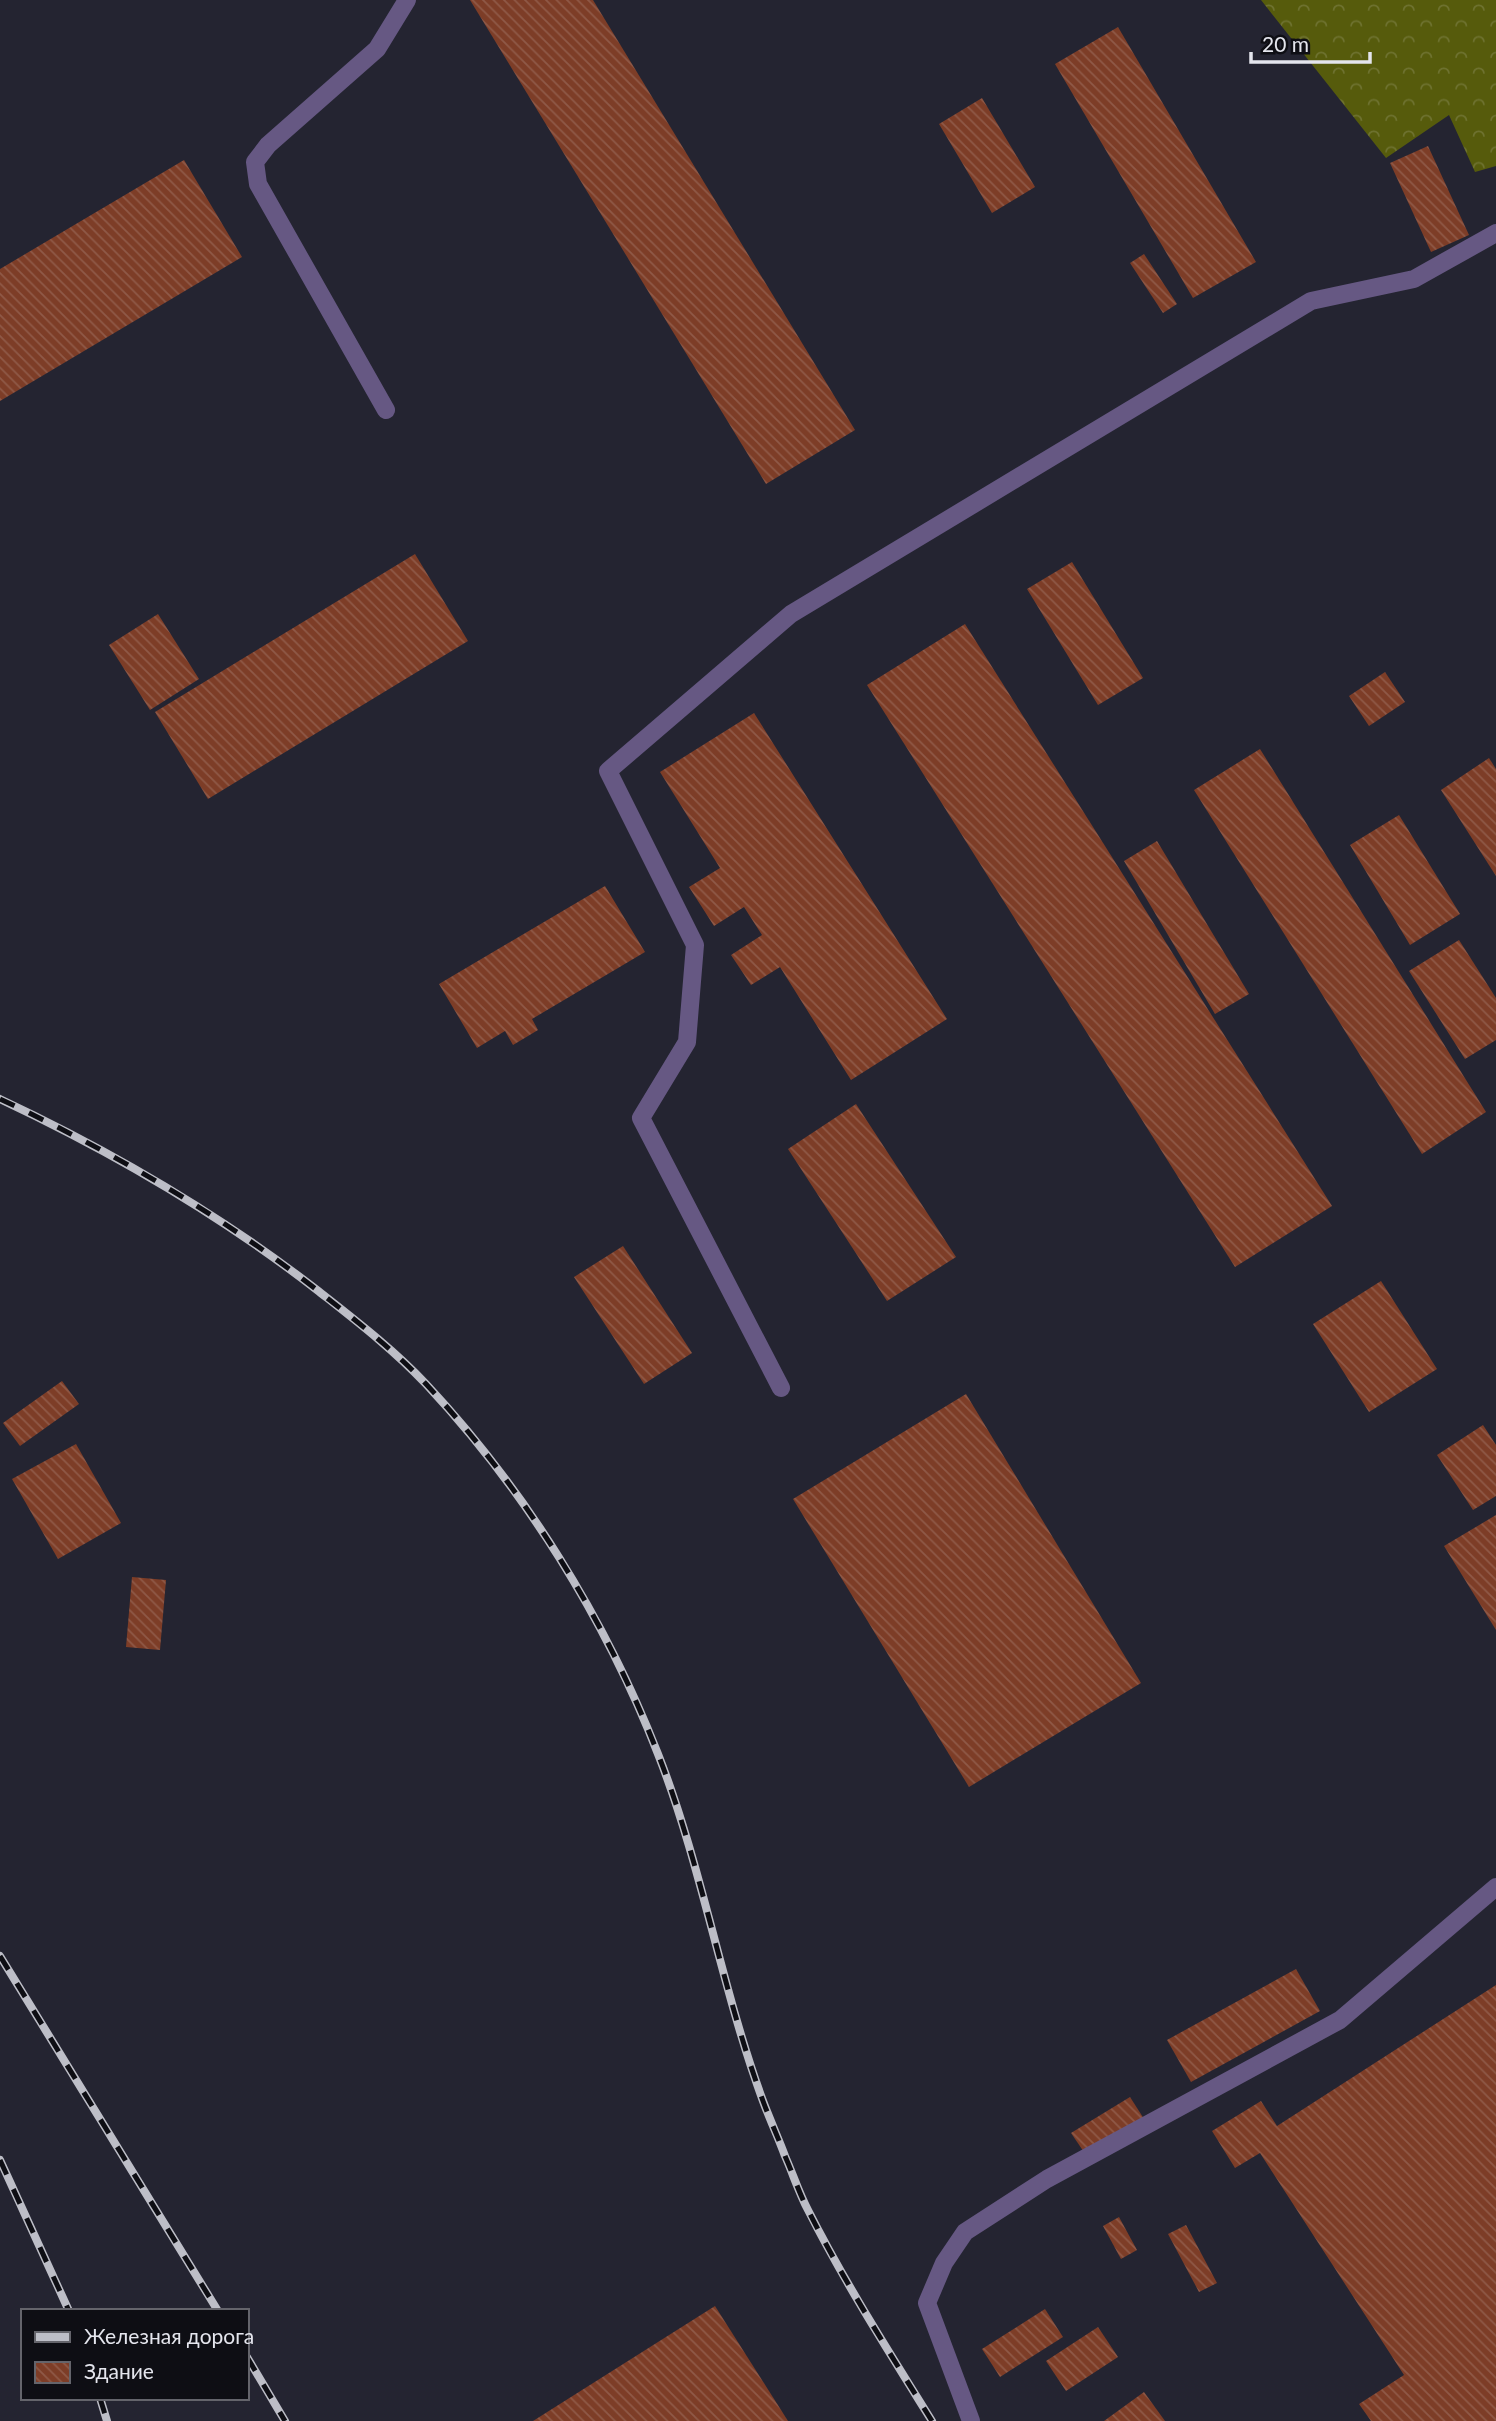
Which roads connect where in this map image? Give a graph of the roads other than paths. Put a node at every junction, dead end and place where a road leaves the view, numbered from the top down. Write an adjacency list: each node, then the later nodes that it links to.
1 (407, 0): 3 (lane)
2 (1496, 233): 4 (lane)
3 (386, 410)
4 (781, 1388)
5 (1496, 1887): 6 (lane)
6 (971, 2421)

